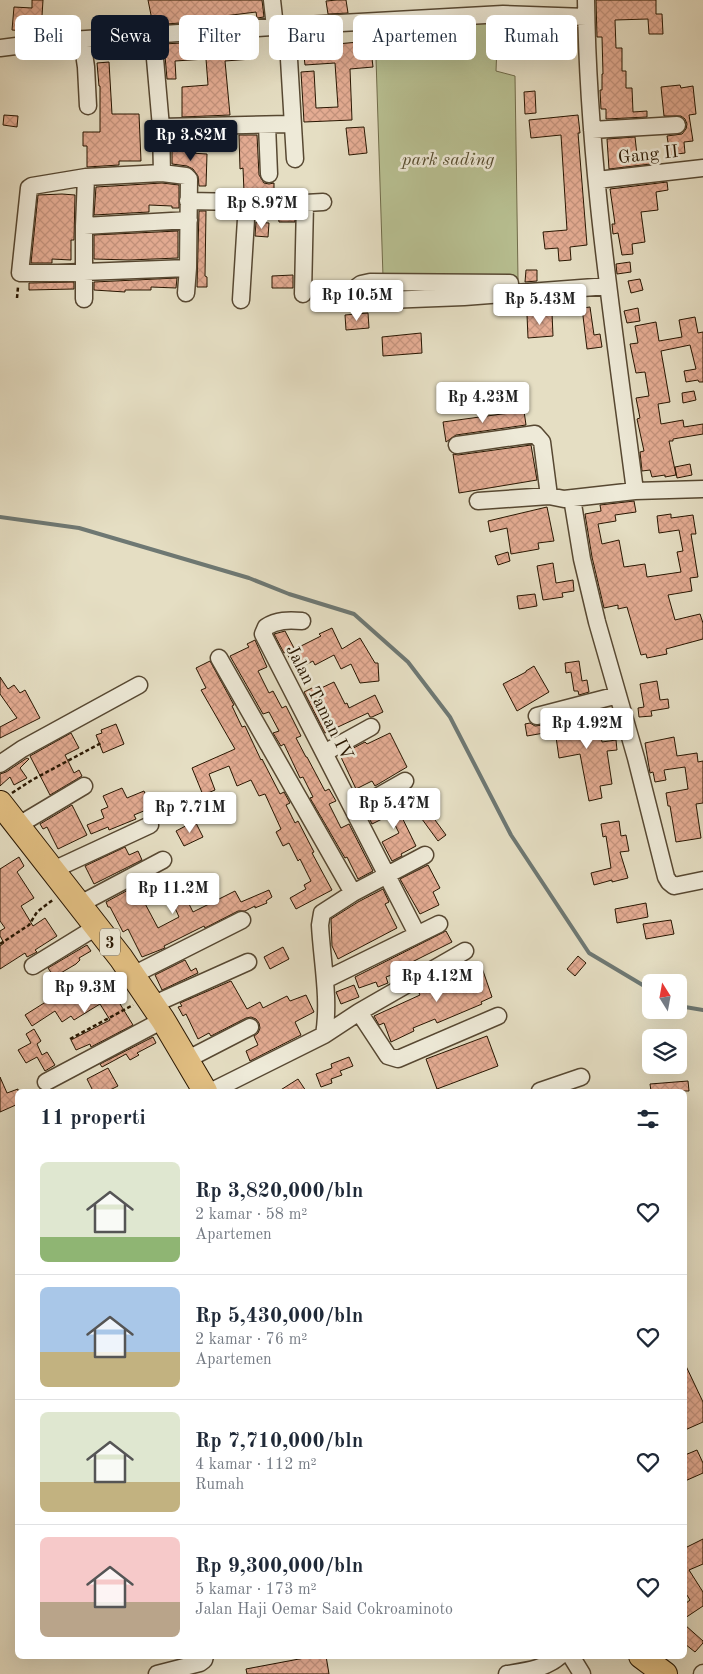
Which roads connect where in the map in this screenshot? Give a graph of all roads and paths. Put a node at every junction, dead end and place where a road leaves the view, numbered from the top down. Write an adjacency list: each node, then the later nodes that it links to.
1 (272, 0): 3 (street)
2 (586, 0): 4 (street)
3 (277, 15)
4 (586, 17): 5 (street); 18 (street)
5 (343, 23)
6 (269, 28): 7 (street)
7 (169, 35)
8 (91, 39): 9 (street)
9 (82, 40): 10 (street); 13 (street)
10 (0, 48)
11 (155, 60): 17 (street)
12 (284, 60): 19 (street)
13 (88, 106)
14 (289, 124): 15 (street)
15 (267, 125): 17 (street); 22 (street)
16 (677, 125): 18 (street)
17 (161, 127): 21 (street)
18 (592, 130): 24 (street)
19 (295, 159)
20 (703, 168): 24 (street, Gang II)
21 (162, 173): 23 (street); 25 (street)
22 (270, 174)
23 (86, 177): 30 (street); 32 (street)
24 (597, 180): 34 (street)
25 (188, 202): 27 (street); 29 (street)
26 (323, 202): 28 (street)
27 (247, 203): 28 (street); 38 (street)
28 (305, 203): 36 (street)
29 (189, 220): 30 (street); 31 (street)
30 (84, 226): 32 (street)
31 (188, 268): 32 (street); 35 (street)
32 (83, 272): 37 (street)
33 (510, 283): 34 (street)
34 (608, 286): 41 (street)
35 (186, 293)
36 (303, 294)
37 (84, 299)
38 (241, 300)
39 (458, 445): 42 (street)
40 (703, 489): 41 (street)
41 (635, 491): 43 (street)
42 (549, 496): 43 (street); 44 (street)
43 (572, 498): 48 (street)
44 (478, 501)
45 (302, 621): 52 (street, Jalan Taman IV)
46 (219, 658): 65 (street)
47 (139, 685): 53 (street)
48 (618, 695): 49 (street); 64 (street)
49 (537, 716)
50 (371, 727): 52 (street)
51 (103, 742): 56 (path)
52 (324, 753): 57 (street, Jalan Taman IV)
53 (0, 764)
54 (405, 781): 57 (street)
55 (84, 786): 59 (street)
56 (4, 799): 59 (highway, 3)
57 (354, 810): 63 (street, Jalan Taman IV)
58 (150, 824): 62 (street)
59 (17, 826): 62 (highway, 3)
60 (426, 855): 63 (street)
61 (163, 860): 66 (street)
62 (53, 870): 66 (highway, 3)
63 (388, 874): 65 (street); 70 (street, Jalan Taman IV)
64 (703, 880)
65 (353, 893): 76 (street)
66 (74, 896): 69 (highway, 3); 71 (path)
67 (242, 920): 75 (street)
68 (440, 924): 70 (street)
69 (98, 926): 74 (street); 75 (highway, 3)
70 (417, 934): 76 (street)
71 (0, 944)
72 (466, 951): 78 (street)
73 (248, 962): 77 (street)
74 (33, 966)
75 (133, 975): 77 (highway, 3)
76 (325, 980): 81 (street)
77 (154, 1008): 82 (path); 83 (highway, 3); 85 (street)
78 (359, 1012): 79 (street); 81 (street)
79 (498, 1016)
80 (250, 1027): 83 (street)
81 (324, 1035): 87 (street)
82 (70, 1039)
83 (186, 1060): 86 (highway, 3)
84 (581, 1077): 88 (street)
85 (46, 1082)
86 (204, 1089)
87 (216, 1089)
88 (546, 1089)
89 (204, 1659): 93 (street)
90 (556, 1659): 94 (street)
91 (573, 1659): 95 (street)
92 (645, 1659): 96 (highway)
93 (157, 1674)
94 (507, 1674)
95 (582, 1674)
96 (665, 1674)

